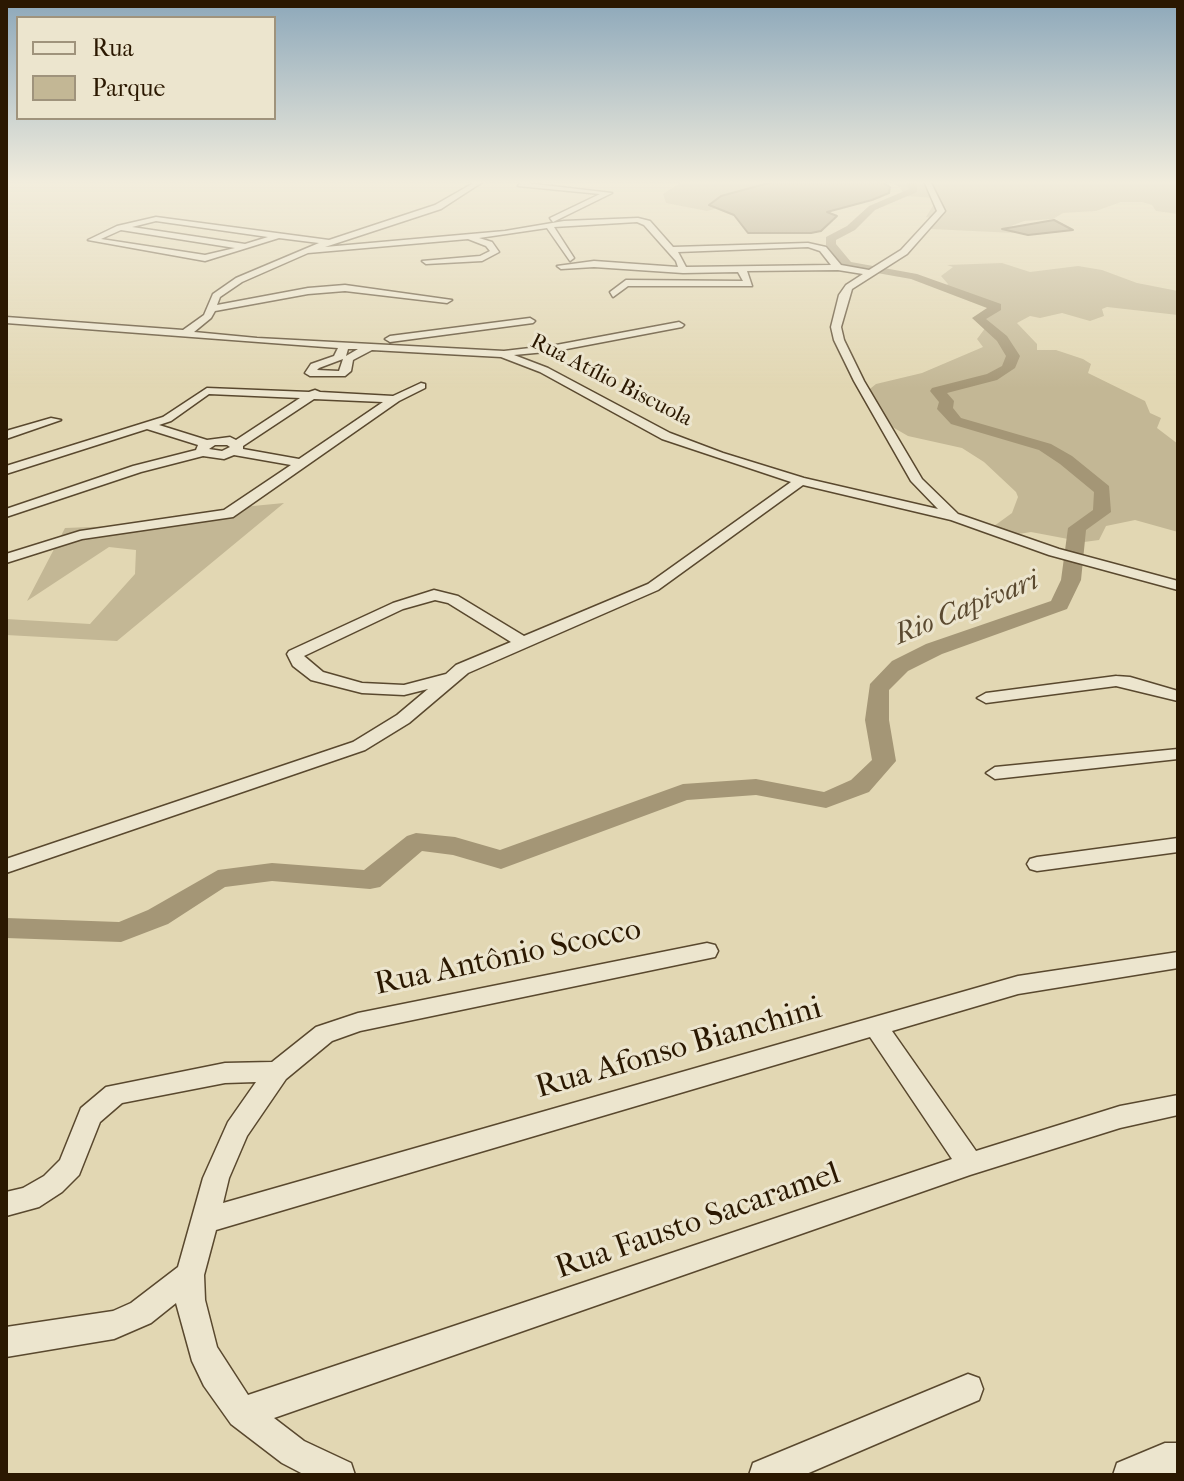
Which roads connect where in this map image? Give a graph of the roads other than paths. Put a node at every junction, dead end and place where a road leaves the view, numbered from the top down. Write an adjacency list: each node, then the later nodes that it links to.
1 (155, 250): 2 (street)
2 (234, 250)
3 (308, 250): 18 (street)
4 (494, 250): 10 (street)
5 (564, 250): 9 (street)
6 (671, 250): 14 (street)
7 (824, 250): 12 (street)
8 (902, 250): 15 (street)
9 (570, 258)
10 (426, 261)
11 (561, 266): 14 (street)
12 (838, 267): 13 (street); 15 (street)
13 (741, 269): 14 (street); 16 (street)
14 (683, 270)
15 (873, 271): 41 (street)
16 (613, 294)
17 (447, 300): 18 (street)
18 (212, 309): 22 (street)
19 (6, 320): 22 (street, Rua Atílio Biscuola)
20 (530, 321): 23 (street)
21 (679, 325): 25 (street)
22 (186, 333): 23 (street, Rua Atílio Biscuola)
23 (342, 345): 24 (street, Rua Atílio Biscuola); 26 (street)
24 (373, 346): 25 (street, Rua Atílio Biscuola); 27 (street)
25 (494, 352): 39 (street, Rua Atílio Biscuola)
26 (311, 369): 27 (street); 29 (street)
27 (341, 374): 30 (street)
28 (421, 386): 31 (street)
29 (289, 393): 30 (street); 33 (street); 35 (street)
30 (313, 395): 31 (street); 35 (street)
31 (395, 399): 37 (street)
32 (55, 420): 34 (street)
33 (148, 426): 36 (street); 38 (street)
34 (6, 435)
35 (233, 445): 36 (street); 37 (street)
36 (205, 448): 40 (street)
37 (300, 463): 42 (street)
38 (6, 470)
39 (801, 481): 41 (street, Rua Atílio Biscuola); 44 (street)
40 (6, 513)
41 (955, 517): 43 (street, Rua Atílio Biscuola)
42 (6, 559)
43 (1178, 586)
44 (524, 643): 45 (street); 45 (street)
45 (452, 677): 52 (street)
46 (1178, 696): 47 (street)
47 (986, 698)
48 (1178, 754): 49 (street)
49 (995, 773)
50 (1178, 845): 51 (street)
51 (1037, 864)
52 (6, 866)
53 (707, 951): 56 (street, Rua Antônio Scocco)
54 (1178, 960): 55 (street, Rua Afonso Bianchini)
55 (877, 1028): 58 (street); 60 (street, Rua Afonso Bianchini)
56 (277, 1072): 59 (street); 60 (street)
57 (1178, 1105): 58 (street, Rua Fausto Sacaramel)
58 (970, 1164): 64 (street, Rua Fausto Sacaramel)
59 (6, 1204)
60 (203, 1221): 61 (street)
61 (190, 1275): 62 (street); 64 (street)
62 (6, 1342)
63 (968, 1389): 67 (street)
64 (242, 1413): 66 (street)
65 (1178, 1459): 68 (street)
66 (339, 1475)
67 (765, 1475)
68 (1129, 1475)

